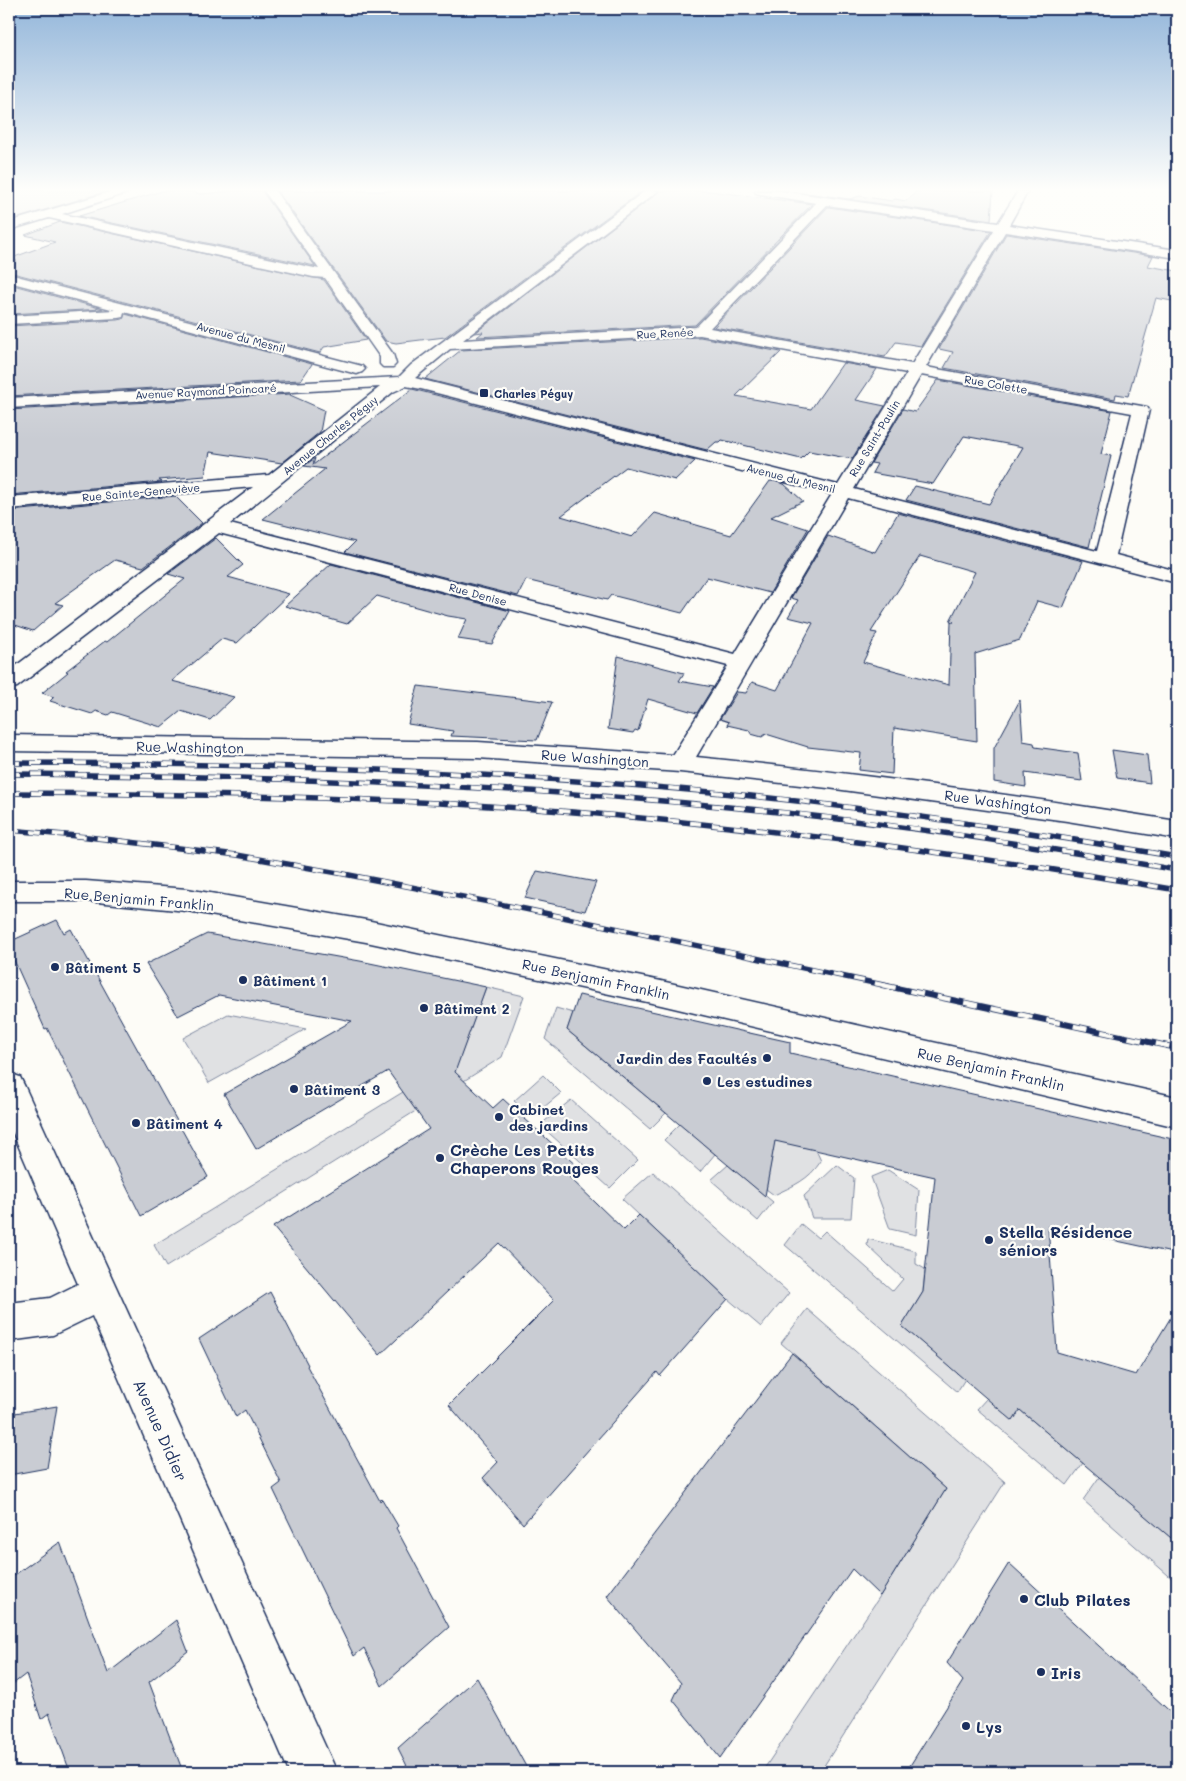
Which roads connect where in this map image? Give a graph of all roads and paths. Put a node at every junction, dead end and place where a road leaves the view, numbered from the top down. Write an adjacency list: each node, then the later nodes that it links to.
1 (329, 274): 10 (street)
2 (542, 274): 9 (street, Avenue Charles Péguy)
3 (754, 274): 8 (street, Rue Renée)
4 (974, 274): 11 (street, Rue Saint-Paulin)
5 (9, 278): 6 (street, Avenue du Mesnil)
6 (145, 312): 7 (street); 13 (street, Avenue du Mesnil)
7 (9, 320)
8 (700, 331): 9 (street, Rue Renée); 11 (street, Rue Colette)
9 (449, 345): 12 (street, Avenue Charles Péguy)
10 (388, 364): 12 (street); 13 (street)
11 (915, 369): 16 (street, Rue Saint-Paulin); 19 (street, Rue Colette)
12 (410, 375): 13 (street, Avenue Raymond Poincaré); 15 (street, Avenue Charles Péguy); 16 (street, Avenue du Mesnil)
13 (352, 376): 14 (street, Avenue Raymond Poincaré)
14 (9, 403)
15 (273, 480): 17 (street, Rue Sainte-Geneviève); 18 (street, Avenue Charles Péguy)
16 (842, 492): 19 (street, Avenue du Mesnil); 21 (street, Rue Saint-Paulin)
17 (9, 503)
18 (216, 526): 21 (street, Rue Denise); 22 (street, Avenue Charles Péguy)
19 (1105, 558): 20 (street, Avenue du Mesnil)
20 (1177, 577)
21 (740, 662): 24 (street, Rue Saint-Paulin)
22 (9, 682)
23 (9, 743): 24 (street, Rue Washington)
24 (680, 764): 25 (street, Rue Washington)
25 (1177, 830)
26 (9, 890): 28 (street, Rue Benjamin Franklin)
27 (9, 1087): 29 (street, Avenue Didier)
28 (1177, 1112)
29 (100, 1292): 30 (street); 31 (street, Avenue Didier)
30 (9, 1322)
31 (313, 1772)

